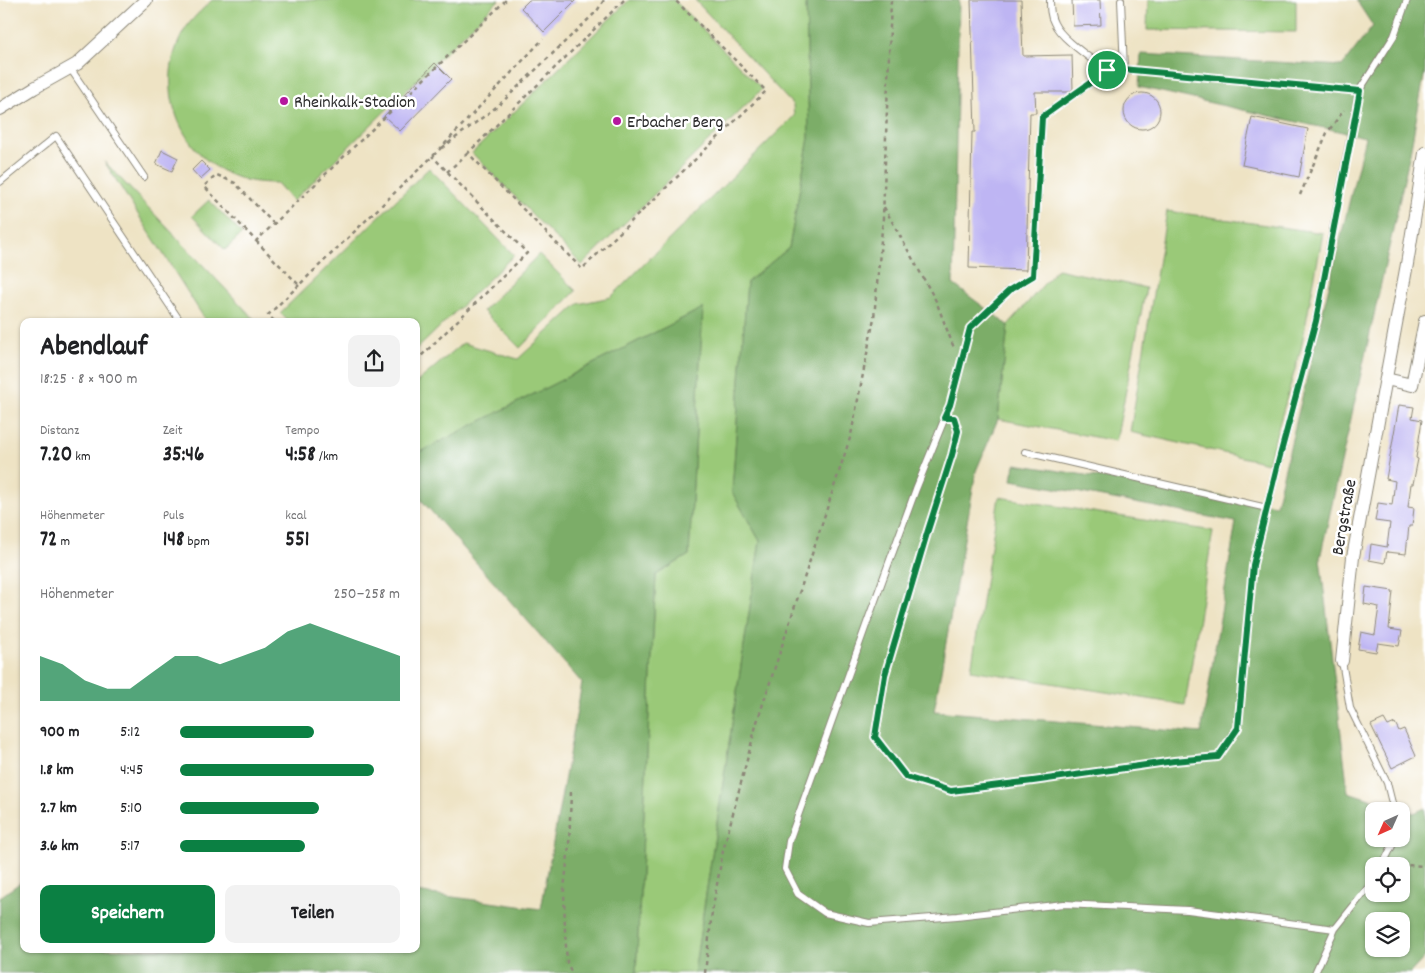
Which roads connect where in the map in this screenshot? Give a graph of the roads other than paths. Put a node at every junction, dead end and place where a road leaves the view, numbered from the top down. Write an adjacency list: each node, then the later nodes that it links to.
1 (146, 0): 5 (street)
2 (1050, 0): 7 (lane)
3 (1121, 0): 6 (lane)
4 (1407, 0): 8 (lane)
5 (70, 68): 9 (street); 11 (lane)
6 (1124, 69): 7 (lane); 8 (lane)
7 (1107, 70): 16 (lane)
8 (1360, 91): 18 (lane)
9 (0, 109)
10 (1425, 153): 15 (street, Bergstraße)
11 (144, 177)
12 (0, 182): 13 (lane)
13 (178, 318)
14 (1425, 321): 15 (street)
15 (1386, 379): 19 (street, Bergstraße)
16 (944, 418): 18 (lane); 22 (lane)
17 (1025, 452): 18 (lane)
18 (1266, 508)
19 (1342, 662): 20 (lane)
20 (1392, 802)
21 (1365, 891): 22 (lane)
22 (1335, 929): 23 (lane)
23 (1315, 973)

